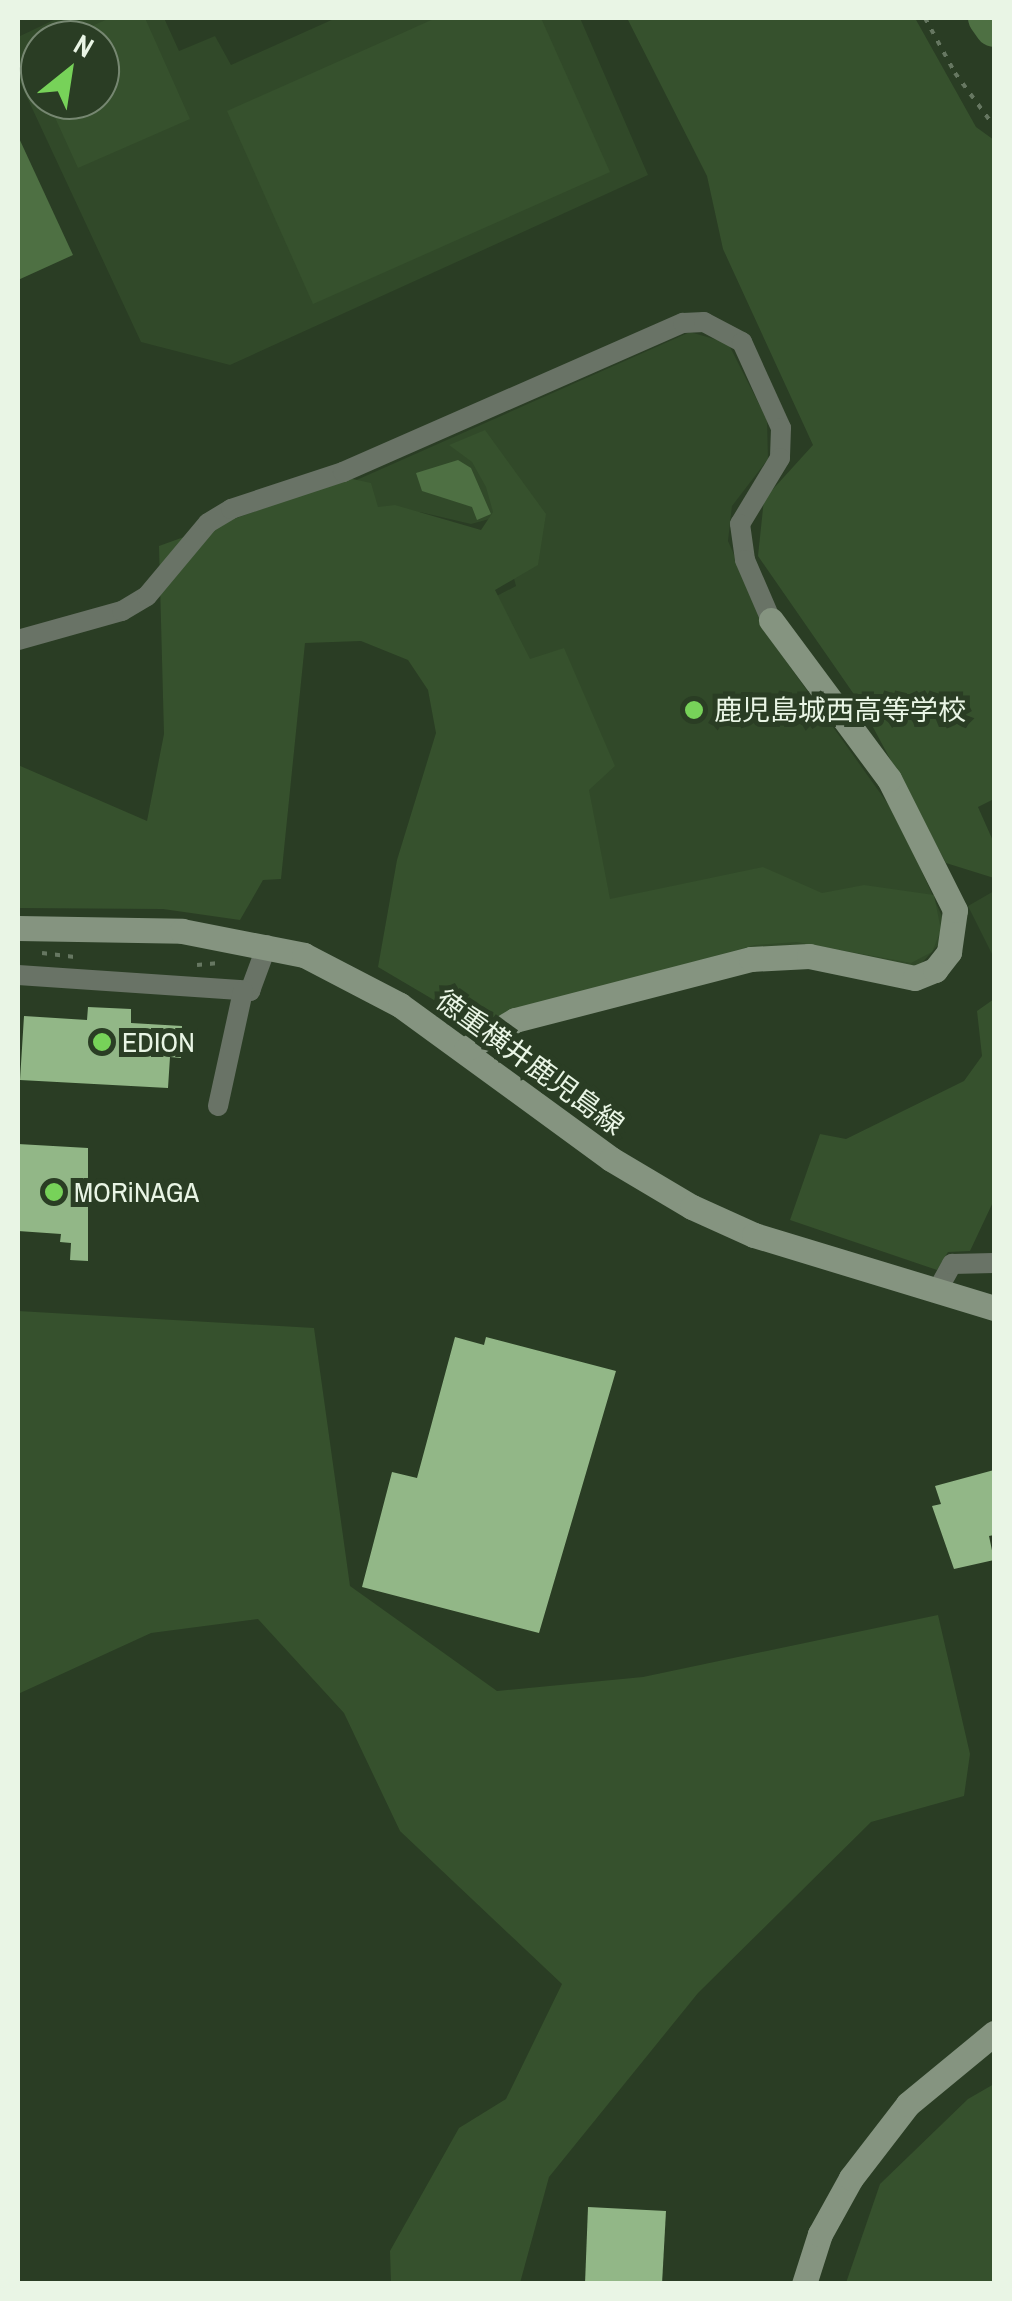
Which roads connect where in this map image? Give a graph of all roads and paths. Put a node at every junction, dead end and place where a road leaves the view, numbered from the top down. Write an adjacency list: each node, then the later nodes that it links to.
1 (926, 18): 2 (path)
2 (994, 126)
3 (771, 620): 4 (street); 12 (street)
4 (18, 640)
5 (18, 928): 7 (street, 徳重横井鹿児島線)
6 (37, 953): 8 (path)
7 (263, 955): 9 (path); 11 (street); 12 (street, 徳重横井鹿児島線)
8 (97, 959)
9 (193, 966)
10 (18, 975): 11 (street)
11 (243, 991): 13 (street)
12 (466, 1049): 15 (street, 徳重横井鹿児島線)
13 (218, 1106)
14 (994, 1263): 15 (street)
15 (937, 1290): 16 (street, 徳重横井鹿児島線)
16 (994, 1308)
17 (994, 2032): 18 (street)
18 (804, 2284)

